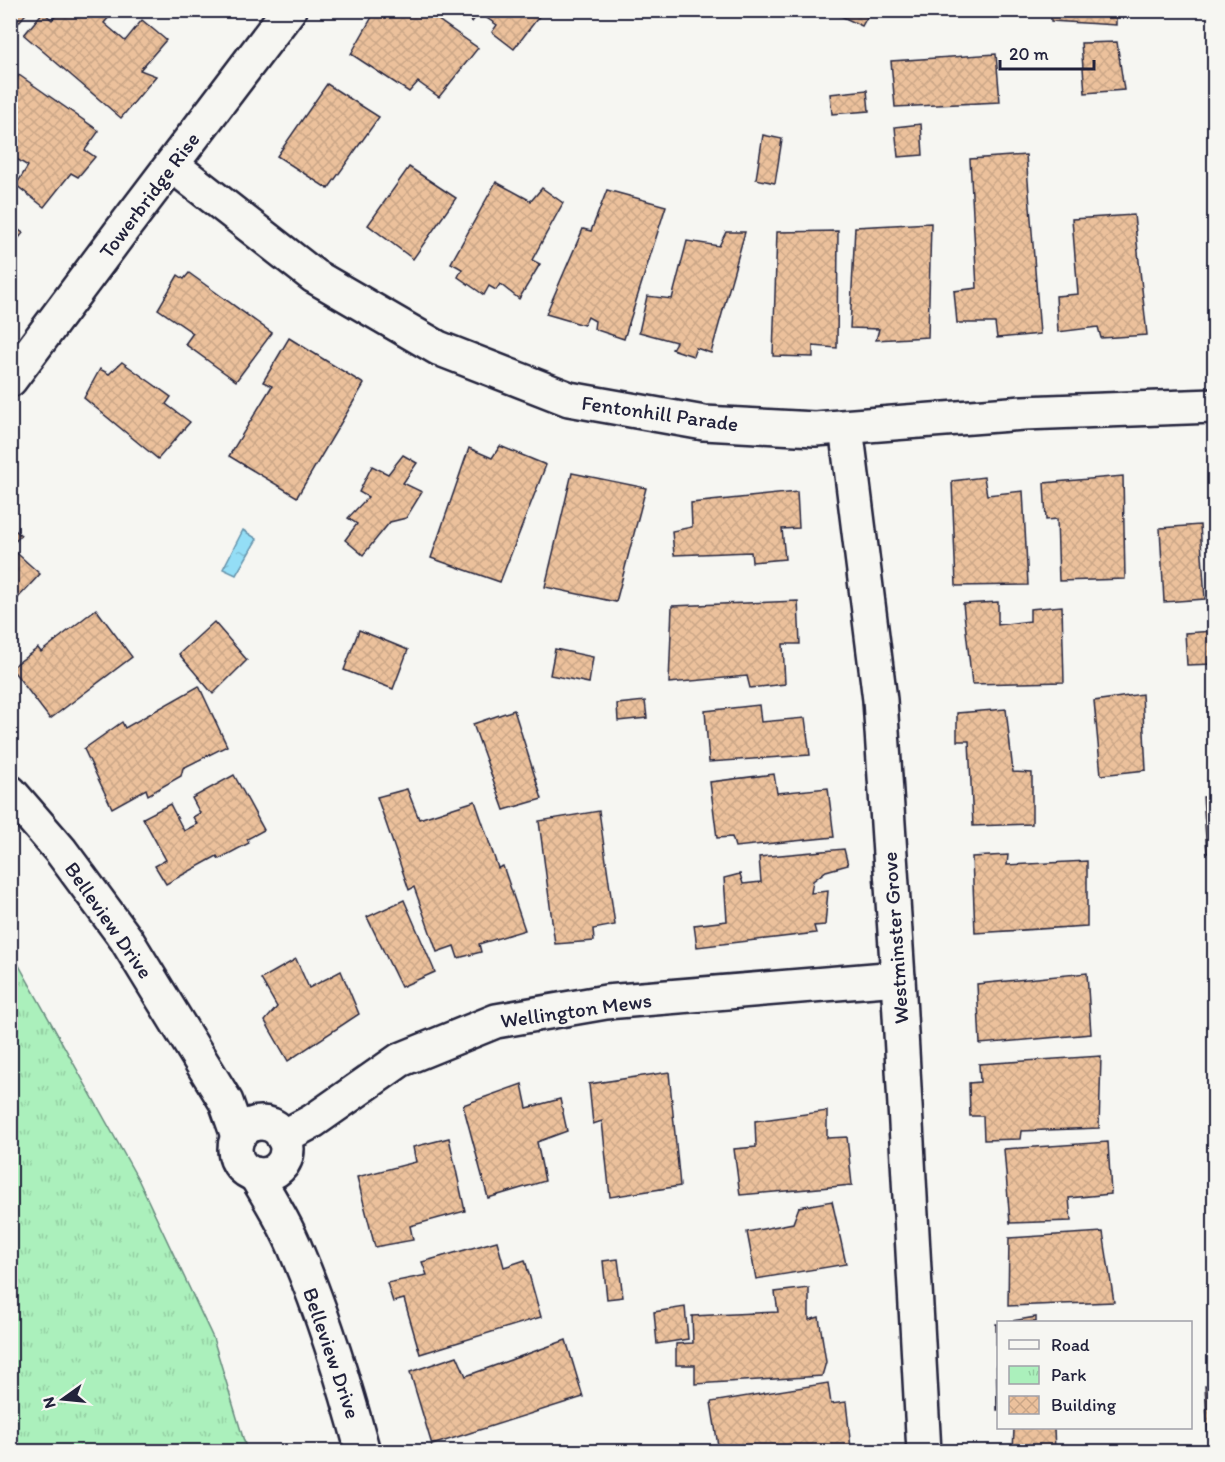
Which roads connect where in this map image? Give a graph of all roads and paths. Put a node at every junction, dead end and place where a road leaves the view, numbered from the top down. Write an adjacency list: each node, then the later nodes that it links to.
1 (289, 10): 2 (street, Towerbridge Rise)
2 (172, 165): 3 (street, Towerbridge Rise); 5 (street, Fentonhill Parade)
3 (10, 380)
4 (1215, 406): 5 (street, Fentonhill Parade)
5 (846, 427): 7 (street, Westminster Grove)
6 (10, 792): 8 (street, Belleview Drive)
7 (898, 978): 8 (street, Wellington Mews); 10 (street, Westminster Grove)
8 (264, 1146): 9 (street, Belleview Drive)
9 (363, 1452)
10 (924, 1452)

